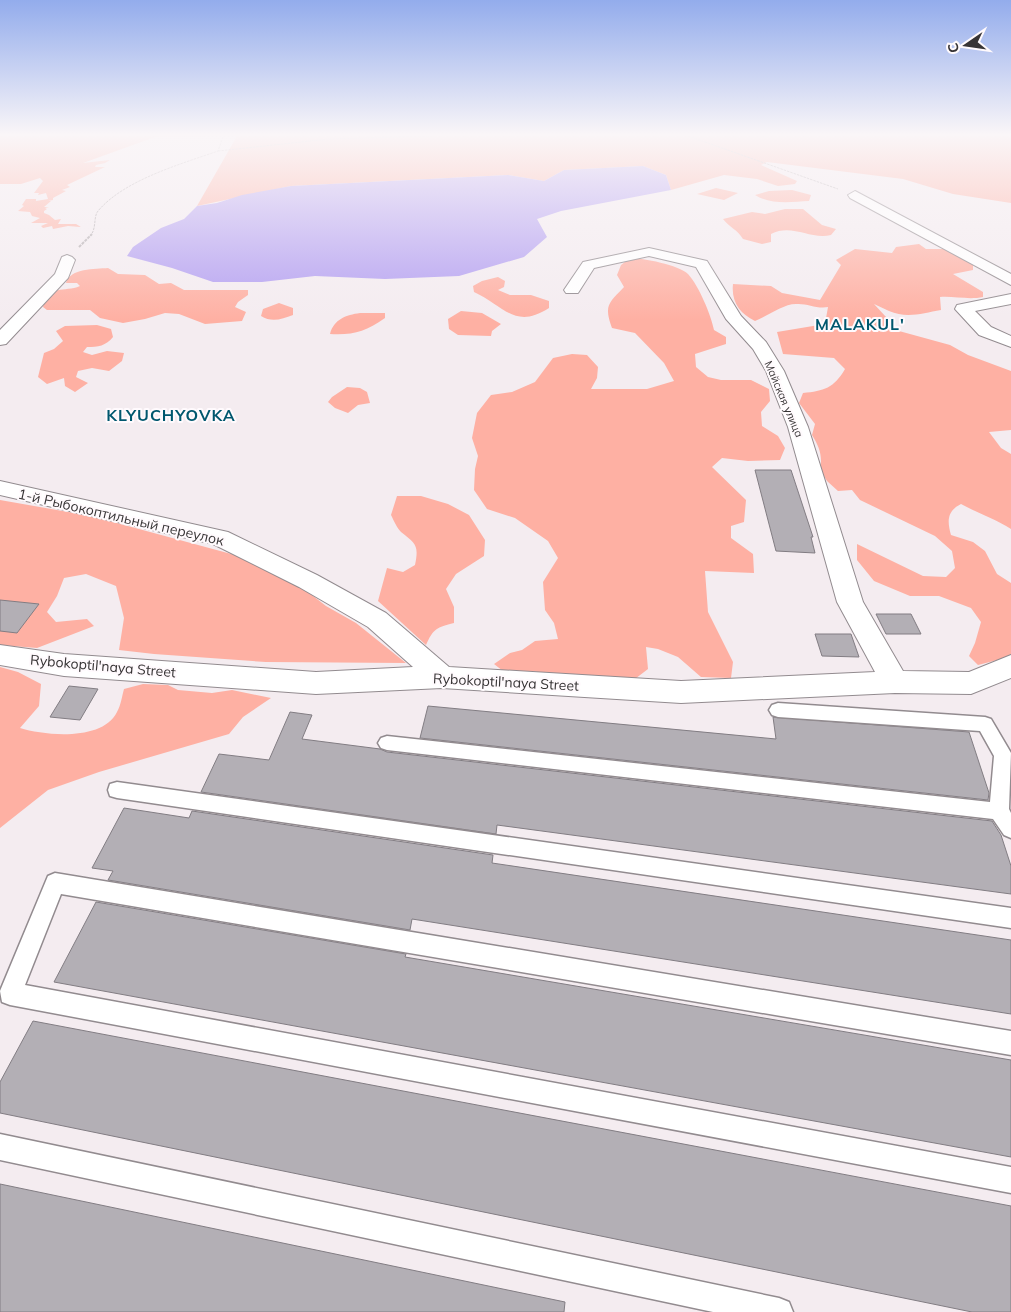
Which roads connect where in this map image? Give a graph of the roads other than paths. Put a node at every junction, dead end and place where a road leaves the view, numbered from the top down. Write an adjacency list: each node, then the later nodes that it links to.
1 (859, 197): 3 (street)
2 (67, 260): 6 (street)
3 (1011, 280)
4 (572, 290): 12 (street, Майская улица)
5 (1011, 299): 7 (street)
6 (0, 340)
7 (1011, 342)
8 (0, 488): 11 (street, 1-й Рыбокоптильный переулок)
9 (0, 655): 11 (street, Rybokoptil'naya Street)
10 (1011, 666): 12 (street, Rybokoptil'naya Street)
11 (442, 677): 12 (street, Rybokoptil'naya Street)
12 (895, 682)
13 (778, 710): 15 (lane)
14 (387, 743): 17 (lane)
15 (1006, 776): 17 (lane)
16 (117, 790): 19 (lane)
17 (999, 811): 18 (lane)
18 (1011, 829)
19 (1011, 918)
20 (1011, 1043): 22 (lane)
21 (0, 1147): 23 (lane)
22 (1011, 1180)
23 (779, 1312)

